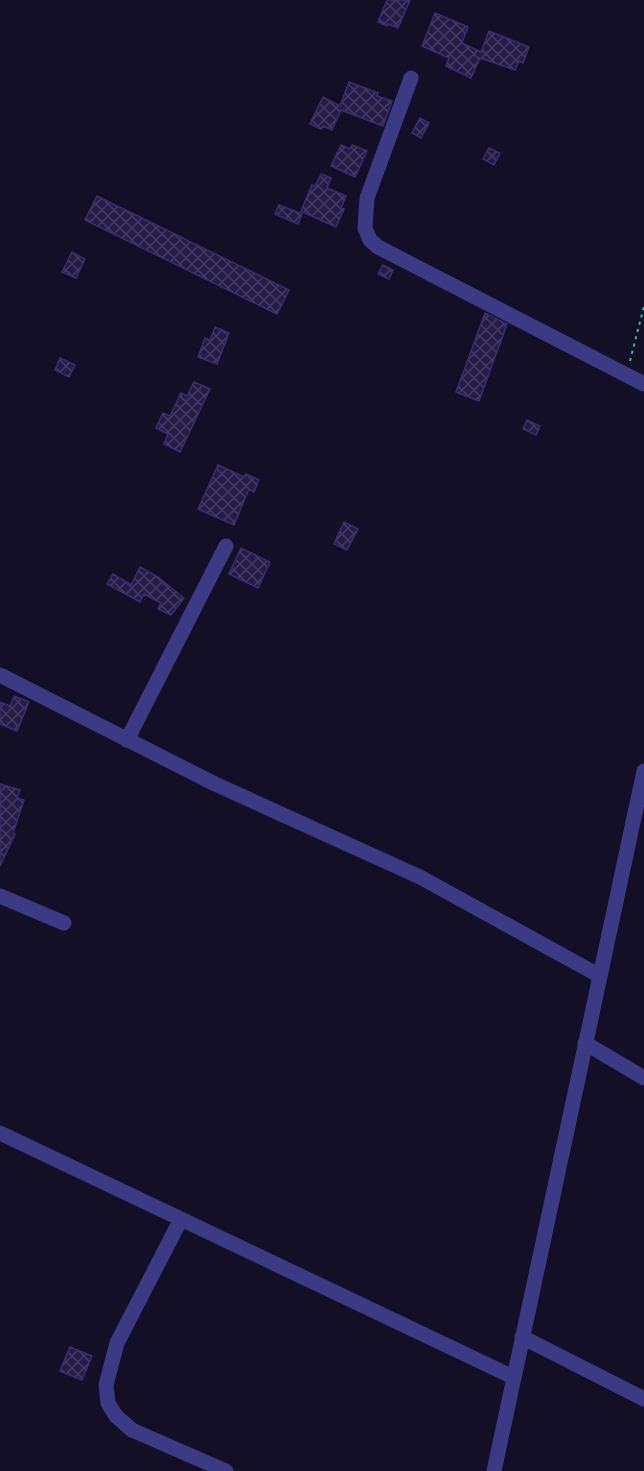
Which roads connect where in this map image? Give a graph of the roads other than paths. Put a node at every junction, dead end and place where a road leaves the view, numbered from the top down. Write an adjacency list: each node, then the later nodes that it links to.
1 (411, 78): 2 (street)
2 (644, 384)
3 (226, 546): 5 (street)
4 (0, 675): 5 (street)
5 (127, 740): 9 (street)
6 (644, 774): 9 (street)
7 (0, 896): 8 (street)
8 (64, 923)
9 (600, 976): 10 (street)
10 (585, 1043): 11 (street); 14 (street)
11 (644, 1078)
12 (0, 1133): 13 (street)
13 (181, 1219): 15 (street); 17 (street)
14 (522, 1337): 15 (street); 16 (street)
15 (513, 1377): 18 (street)
16 (644, 1399)
17 (226, 1471)
18 (494, 1471)

